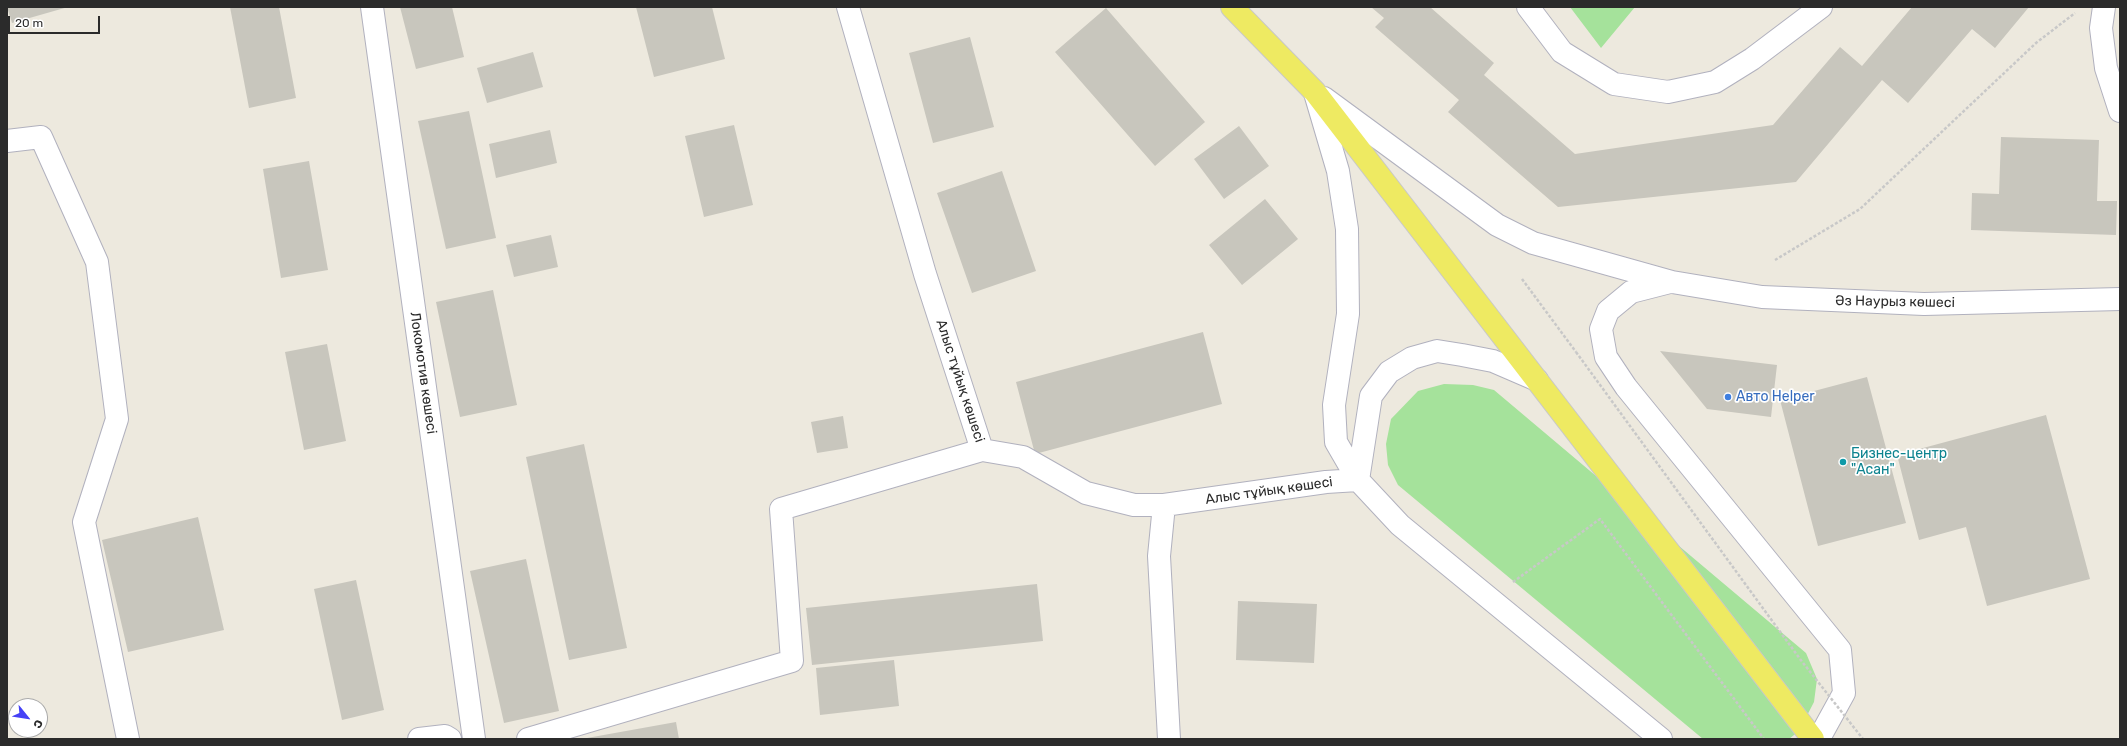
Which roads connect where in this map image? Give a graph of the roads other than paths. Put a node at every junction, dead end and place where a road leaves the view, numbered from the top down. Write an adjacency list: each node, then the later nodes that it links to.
1 (372, 7): 19 (street, Локомотив көшесі)
2 (848, 7): 13 (street, Алыс тұйық көшесі)
3 (1232, 7): 7 (main road)
4 (1528, 7): 5 (street)
5 (1821, 7)
6 (2104, 7): 8 (street)
7 (1315, 92): 10 (street, Әз Наурыз көшесі); 12 (main road); 14 (street)
8 (2120, 111)
9 (7, 141): 16 (street)
10 (1672, 282): 11 (street, Әз Наурыз көшесі); 24 (street)
11 (2120, 299)
12 (1537, 380): 14 (street); 23 (main road)
13 (982, 450): 15 (street, Алыс тұйық көшесі); 20 (street)
14 (1358, 480): 15 (street, Алыс тұйық көшесі); 22 (street)
15 (1164, 505): 21 (street)
16 (128, 739)
17 (419, 739): 18 (street)
18 (450, 739)
19 (474, 739)
20 (528, 739)
21 (1169, 739)
22 (1661, 739)
23 (1813, 739)
24 (1816, 739)

